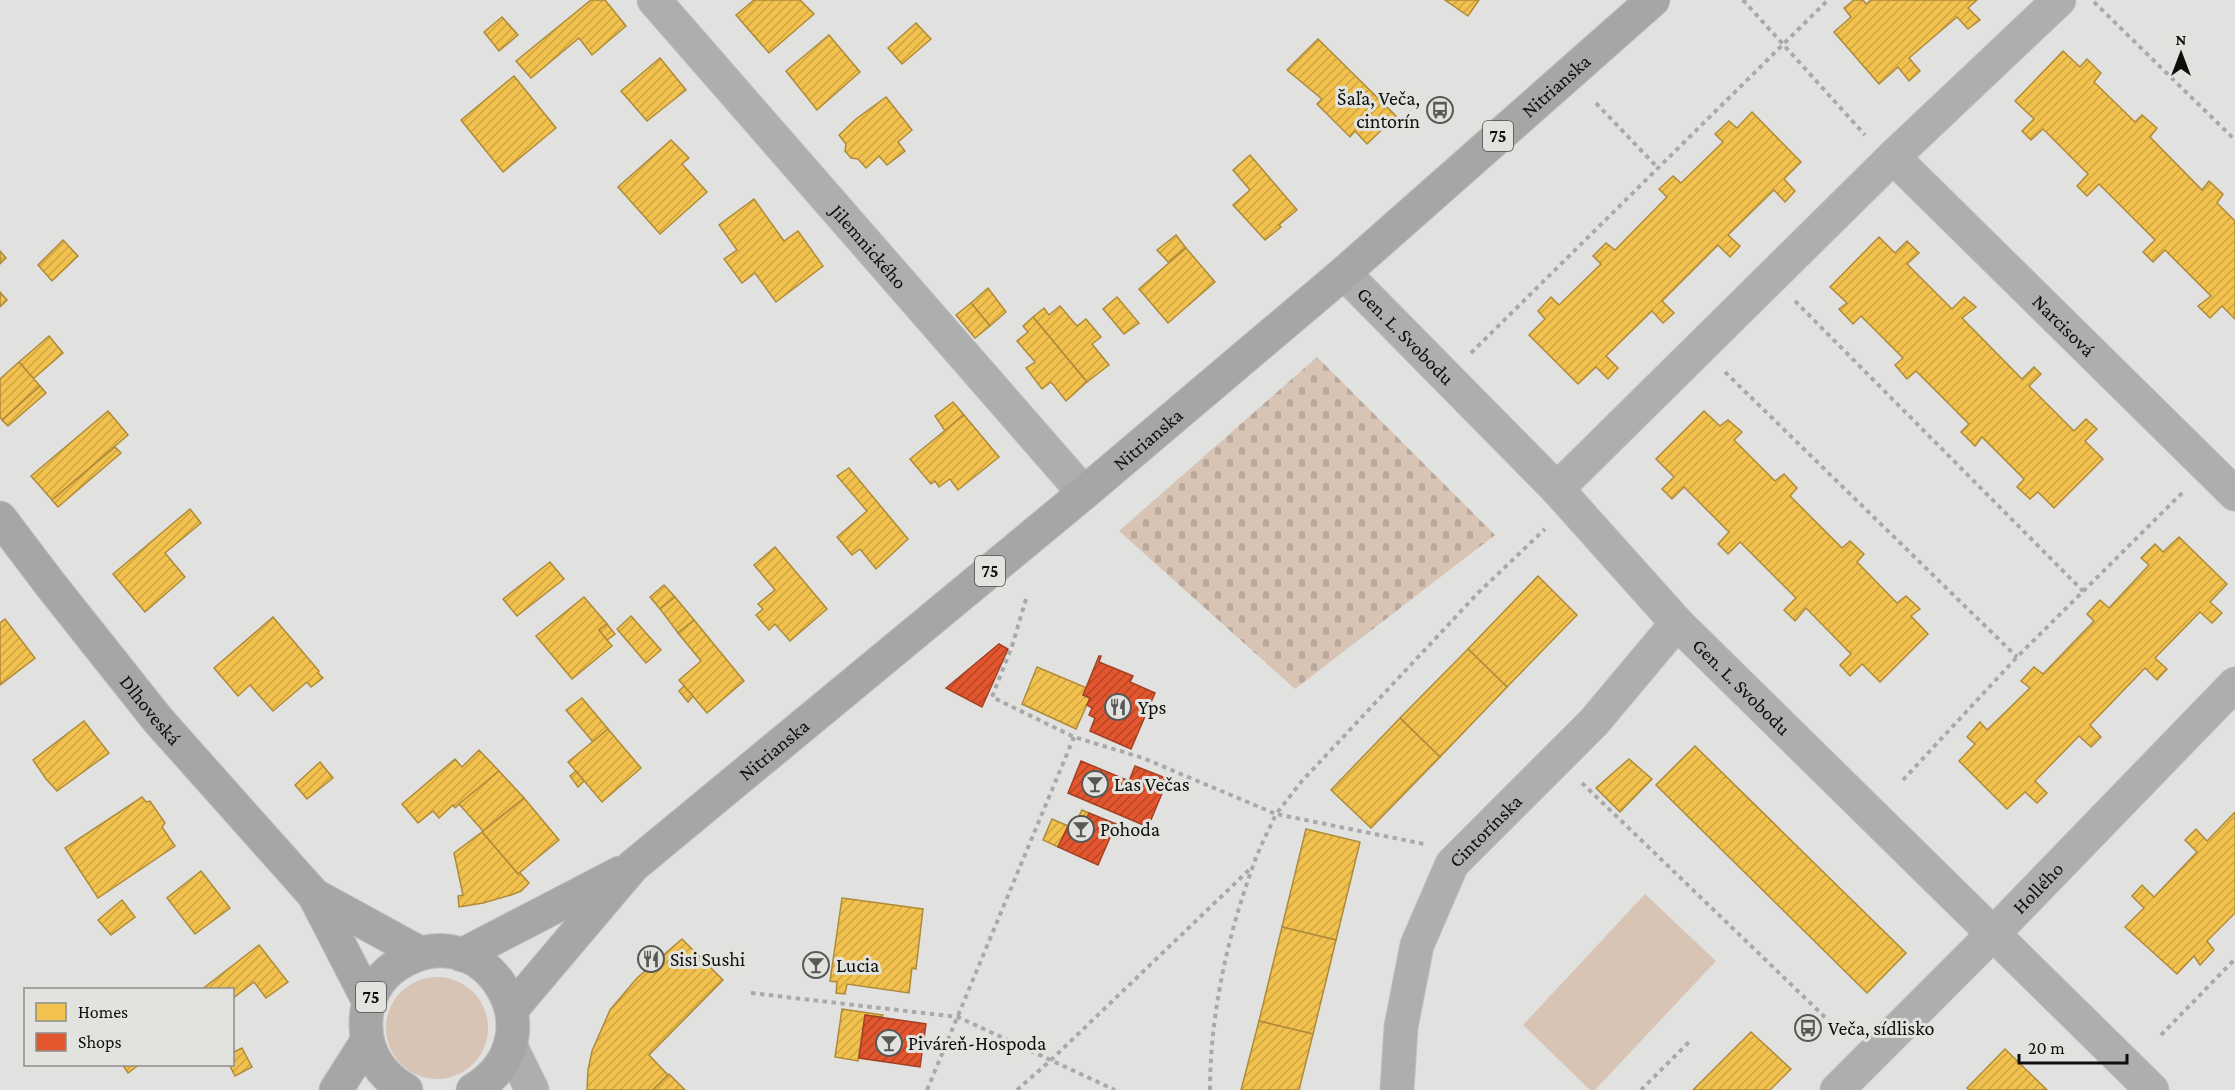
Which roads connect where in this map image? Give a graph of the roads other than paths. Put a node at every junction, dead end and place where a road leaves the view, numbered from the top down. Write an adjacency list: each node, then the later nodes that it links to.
1 (654, 0): 6 (street, Jilemnického)
2 (1653, 0): 5 (main road, Nitrianska / 75)
3 (2059, 0): 4 (street)
4 (1882, 149): 7 (street, Narcisová); 8 (street)
5 (1344, 273): 6 (main road, Nitrianska / 75); 8 (street, Gen. L. Svobodu)
6 (1084, 493): 12 (main road, Nitrianska / 75)
7 (2235, 494)
8 (1563, 497): 10 (street, Gen. L. Svobodu)
9 (0, 518): 13 (main road, Dlhoveská)
10 (1677, 623): 14 (street, Gen. L. Svobodu); 25 (street, Cintorínska)
11 (2235, 684): 14 (street, Hollého)
12 (633, 866): 16 (main road, Nitrianska / 75); 18 (main road, Nitrianska / 75)
13 (314, 895): 15 (main road, Dlhoveská); 17 (main road, Dlhoveská)
14 (1992, 935): 26 (street, Hollého); 27 (street, Gen. L. Svobodu)
15 (420, 953): 16 (main road, 75); 17 (main road, 75)
16 (462, 955): 18 (main road, 75)
17 (369, 1002): 19 (main road, 75)
18 (512, 1010): 20 (main road, 75)
19 (367, 1041): 21 (main road, 75); 22 (main road, 75)
20 (510, 1045): 23 (main road, 75); 24 (street)
21 (336, 1090)
22 (406, 1090)
23 (473, 1090)
24 (531, 1090)
25 (1397, 1090)
26 (1837, 1090)
27 (2152, 1090)

